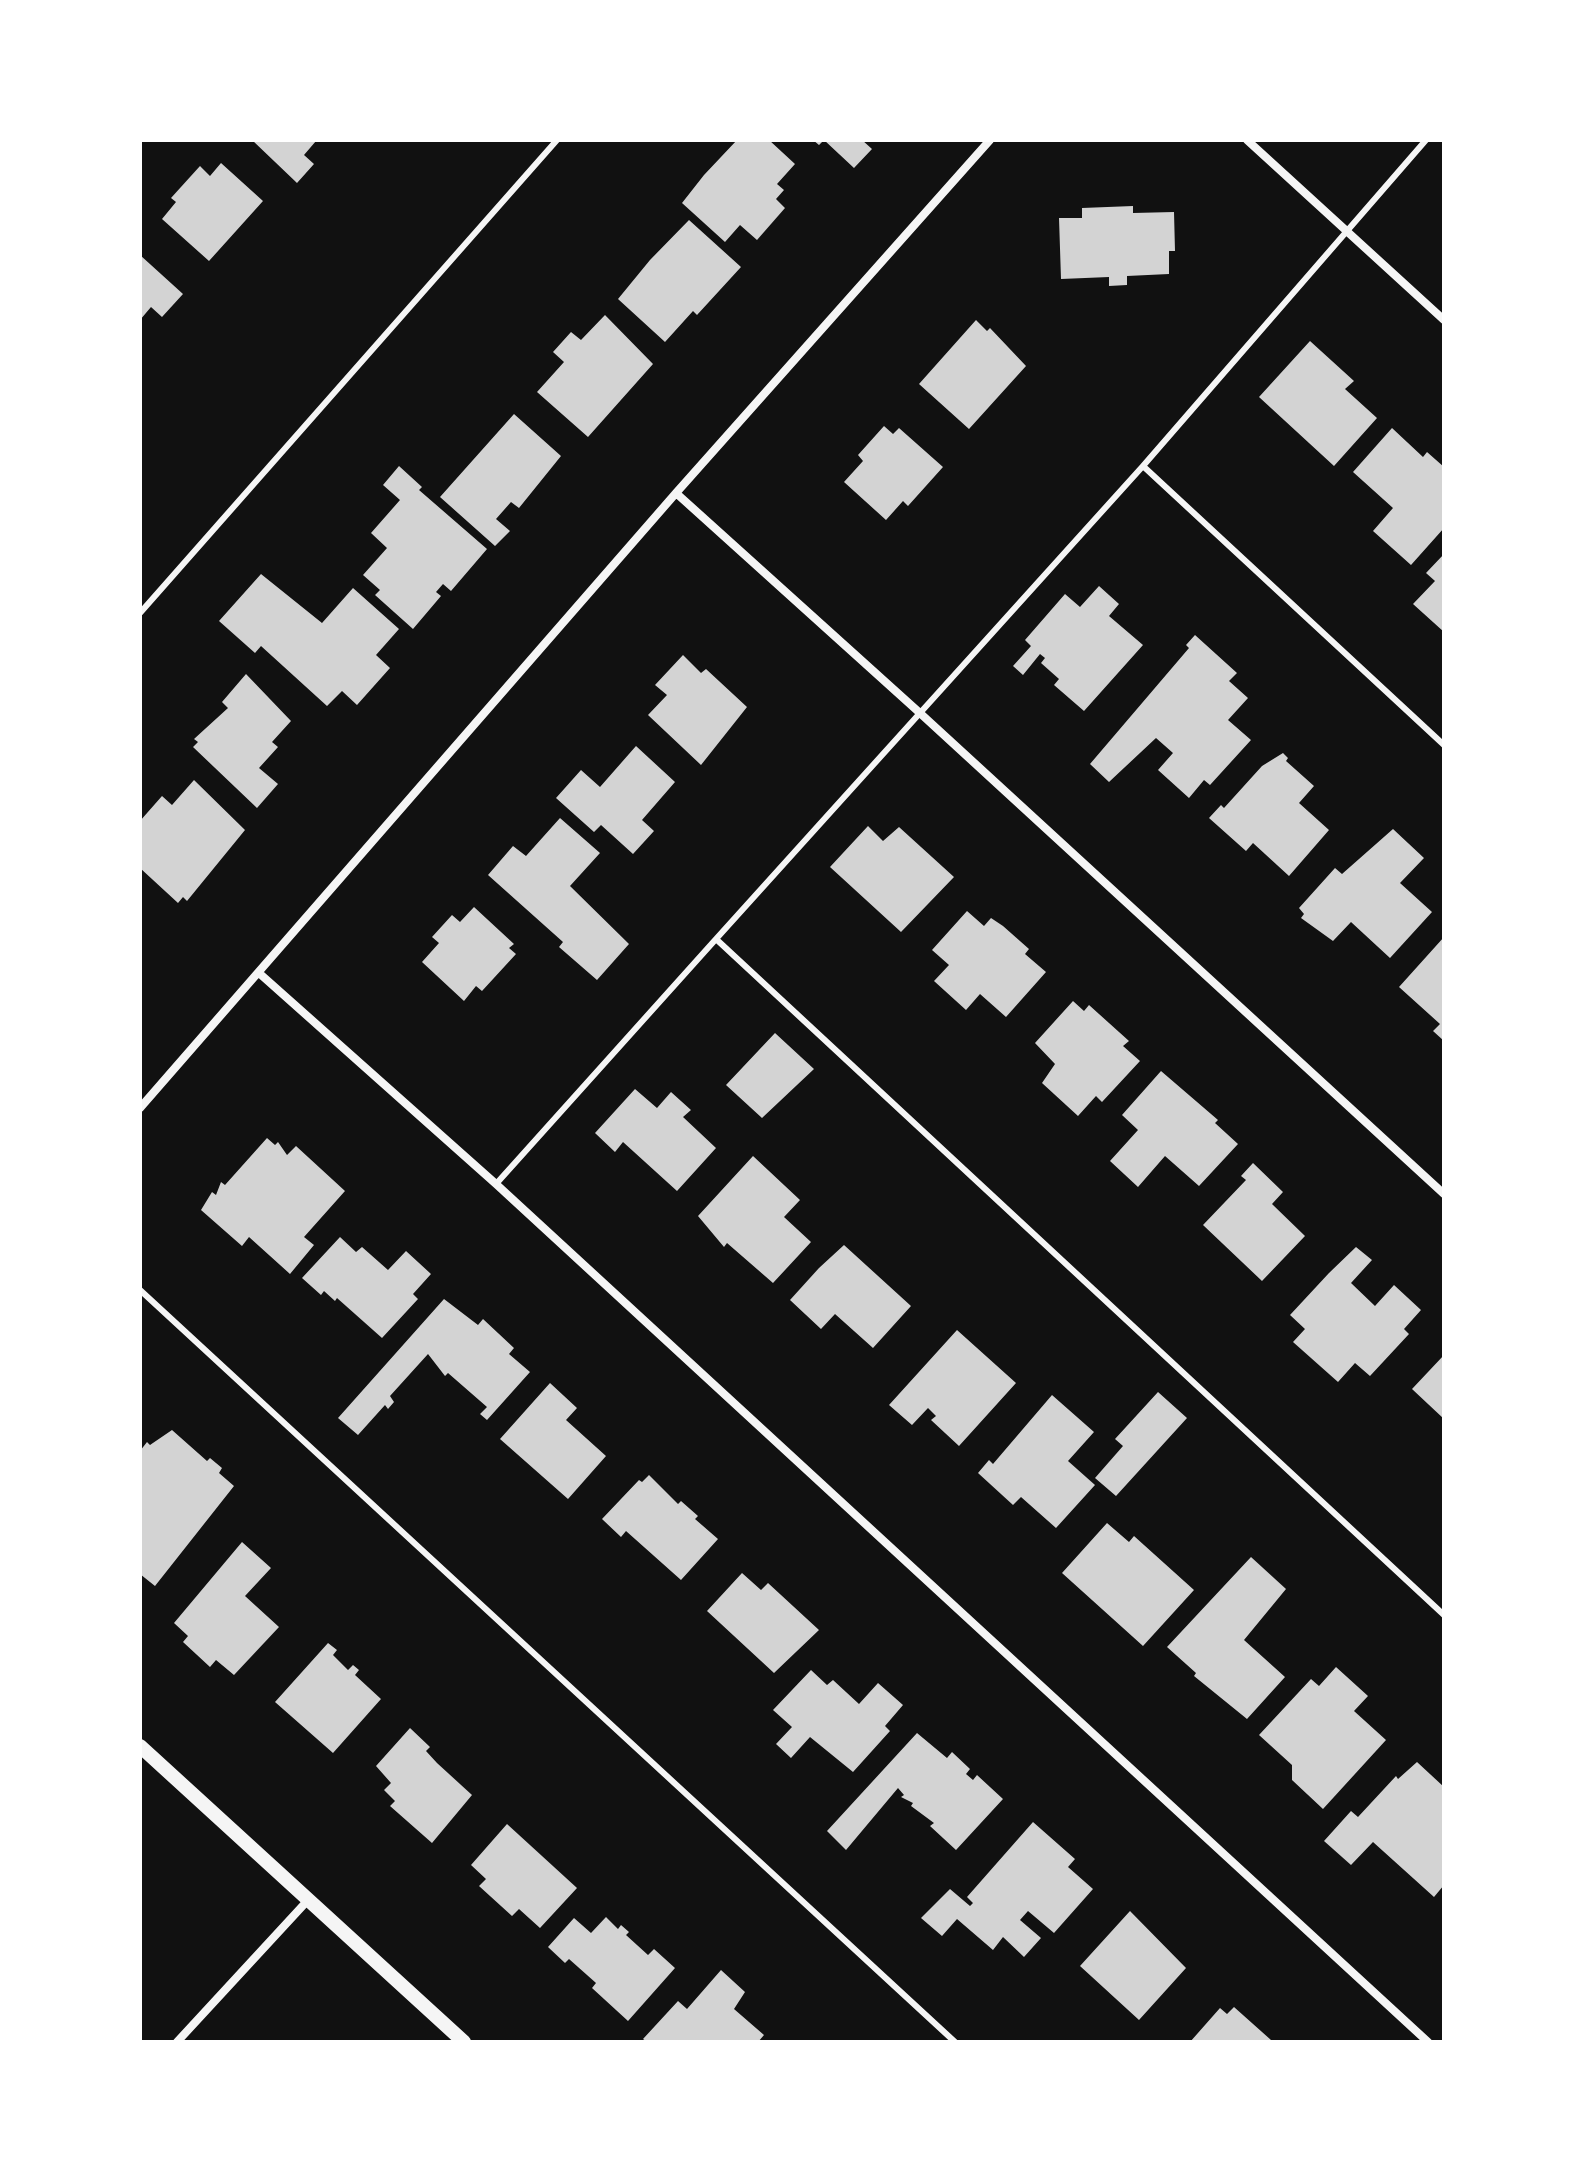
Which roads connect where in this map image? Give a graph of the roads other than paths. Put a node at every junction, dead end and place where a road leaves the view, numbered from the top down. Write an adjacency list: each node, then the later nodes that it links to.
1 (557, 140): 9 (lane)
2 (990, 140): 8 (street)
3 (1247, 140): 5 (street)
4 (1426, 140): 5 (lane)
5 (1347, 230): 6 (street); 7 (lane)
6 (1444, 320)
7 (1143, 466): 10 (lane); 11 (lane)
8 (676, 493): 10 (street); 13 (street)
9 (140, 613)
10 (921, 714): 12 (lane); 16 (street)
11 (1444, 745)
12 (716, 939): 15 (lane); 18 (lane)
13 (259, 973): 14 (street); 15 (street)
14 (140, 1108)
15 (496, 1184): 24 (street)
16 (1444, 1194)
17 (140, 1290): 23 (lane)
18 (1444, 1615)
19 (140, 1746): 20 (street)
20 (309, 1899): 21 (street); 22 (street)
21 (177, 2042)
22 (464, 2042)
23 (955, 2042)
24 (1428, 2042)

